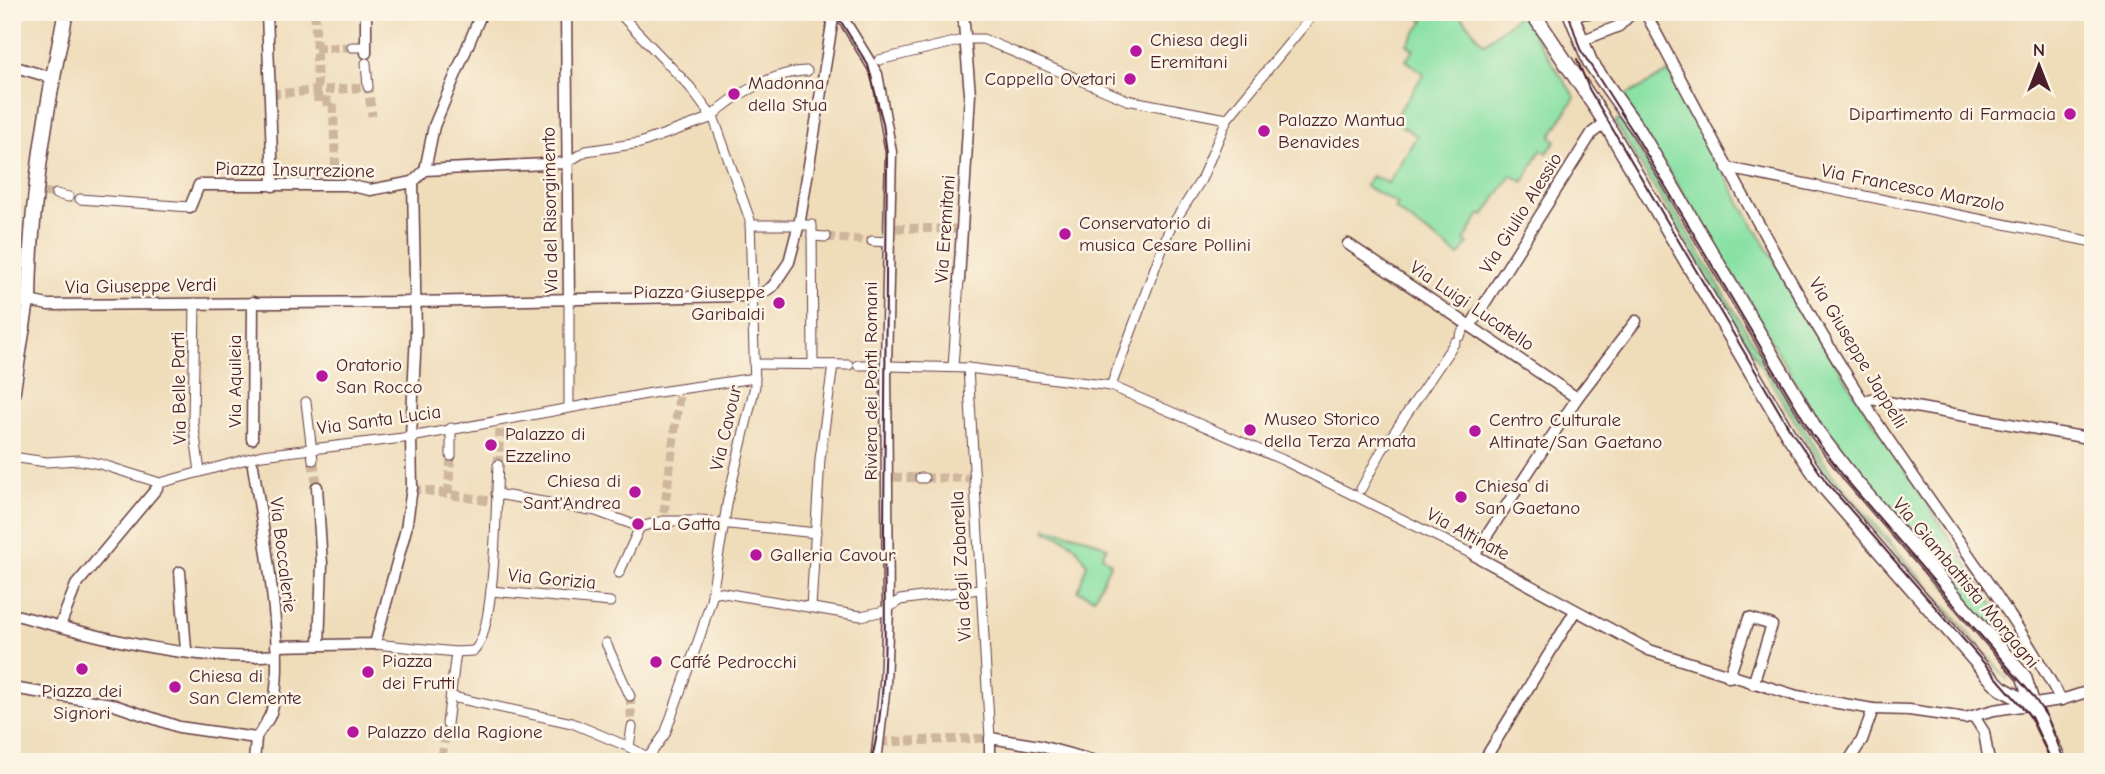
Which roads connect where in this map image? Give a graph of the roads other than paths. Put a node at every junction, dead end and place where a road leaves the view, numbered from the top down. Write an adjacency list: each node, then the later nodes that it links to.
1 (66, 12): 23 (street)
2 (267, 12): 32 (street)
3 (366, 12): 19 (street)
4 (482, 12): 30 (street)
5 (566, 12): 28 (street, Via del Risorgimento)
6 (618, 12): 25 (street)
7 (836, 12): 39 (street); 43 (street, Riviera dei Ponti Romani)
8 (963, 12): 15 (street, Via Eremitani)
9 (1315, 12): 26 (street)
10 (1532, 12): 17 (street, Via Giambattista Morgagni)
11 (1597, 12): 14 (street)
12 (1633, 12): 16 (street)
13 (1645, 12): 29 (street, Via Giuseppe Jappelli)
14 (1571, 13): 16 (street, Via Giambattista Morgagni)
15 (967, 39): 20 (street); 26 (street); 46 (street, Via Eremitani)
16 (1581, 41): 17 (street); 113 (street, Via Giambattista Morgagni)
17 (1554, 44): 27 (street, Via Giambattista Morgagni)
18 (352, 47): 19 (street)
19 (366, 54): 24 (street)
20 (879, 60)
21 (12, 66): 23 (street)
22 (807, 71): 25 (street)
23 (49, 77): 50 (street)
24 (368, 87)
25 (712, 117): 28 (street); 38 (street)
26 (1227, 119): 64 (street)
27 (1605, 123): 55 (street, Via Giulio Alessio); 113 (street, Via Giambattista Morgagni)
28 (566, 163): 30 (street); 49 (street, Via del Risorgimento)
29 (1727, 168): 33 (street, Via Francesco Marzolo); 68 (street, Via Giuseppe Jappelli)
30 (425, 170): 31 (street)
31 (413, 182): 32 (street, Piazza Insurrezione); 52 (street)
32 (273, 186): 37 (street, Piazza Insurrezione)
33 (1815, 186): 44 (street, Via Francesco Marzolo)
34 (56, 194): 35 (street)
35 (68, 197)
36 (80, 199): 37 (street)
37 (190, 207)
38 (750, 223): 39 (street); 47 (street)
39 (799, 225): 40 (street); 47 (street)
40 (812, 236): 41 (street); 57 (street)
41 (826, 237)
42 (872, 240): 43 (street)
43 (889, 242): 96 (street, Riviera dei Ponti Romani)
44 (2093, 242)
45 (1348, 244): 55 (street, Via Luigi Lucatello)
46 (959, 281): 61 (street, Via Eremitani)
47 (746, 296): 49 (street, Via Giuseppe Verdi); 56 (street)
48 (12, 297): 50 (street)
49 (569, 299): 52 (street, Via Giuseppe Verdi); 69 (street, Via del Risorgimento)
50 (29, 301): 53 (street, Via Giuseppe Verdi); 66 (street)
51 (253, 302): 52 (street, Via Giuseppe Verdi); 53 (street, Via Giuseppe Verdi); 72 (street, Via Aquileia)
52 (414, 302): 71 (street)
53 (195, 303): 80 (street, Via Belle Parti)
54 (1636, 321): 65 (street)
55 (1462, 334): 65 (street, Via Luigi Lucatello); 83 (street, Via Giulio Alessio)
56 (754, 364): 57 (street); 63 (street, Via Cavour)
57 (817, 365): 58 (street)
58 (833, 365): 59 (street); 87 (street)
59 (873, 365)
60 (889, 366): 61 (street, Via Altinate)
61 (953, 367): 62 (street, Via Altinate)
62 (968, 368): 64 (street, Via Altinate); 91 (street, Via degli Zabarella)
63 (755, 378): 69 (street, Via Santa Lucia); 85 (street, Via Cavour)
64 (1111, 386): 88 (street, Via Altinate)
65 (1577, 398): 88 (street)
66 (13, 402)
67 (306, 402): 74 (street)
68 (1865, 404): 73 (street); 112 (street, Via Giuseppe Jappelli)
69 (569, 407): 70 (street, Via Santa Lucia)
70 (451, 428): 71 (street, Via Santa Lucia); 75 (street)
71 (411, 437): 74 (street, Via Santa Lucia); 101 (street)
72 (252, 439): 78 (street, Via Aquileia)
73 (2093, 439)
74 (310, 447): 77 (street); 78 (street, Via Santa Lucia)
75 (451, 456)
76 (12, 457): 81 (street)
77 (313, 460)
78 (253, 462): 80 (street, Via Santa Lucia); 104 (street, Via Boccalerie)
79 (498, 465): 84 (street)
80 (200, 472): 81 (street, Via Santa Lucia)
81 (159, 485): 99 (street)
82 (317, 487): 102 (street)
83 (1361, 489)
84 (496, 494): 86 (street); 92 (street)
85 (719, 522): 86 (street); 87 (street); 93 (street, Via Cavour)
86 (640, 527): 90 (street)
87 (816, 533): 95 (street)
88 (1474, 555): 97 (street, Via Altinate)
89 (180, 572): 103 (street)
90 (619, 573)
91 (978, 589): 96 (street); 120 (street, Via degli Zabarella)
92 (491, 591): 94 (street, Via Gorizia); 105 (street)
93 (712, 596): 95 (street); 122 (street, Via Cavour)
94 (610, 602)
95 (816, 608): 96 (street)
96 (888, 608): 124 (street, Riviera dei Ponti Romani)
97 (1574, 612): 106 (street, Via Altinate); 127 (street)
98 (12, 614): 99 (street)
99 (60, 626): 103 (street)
100 (606, 643): 110 (street)
101 (375, 644): 102 (street); 105 (street)
102 (318, 645): 104 (street)
103 (186, 650): 104 (street)
104 (276, 650): 116 (street)
105 (456, 652): 111 (street)
106 (1729, 677): 107 (street, Via Altinate); 107 (street)
107 (1753, 684): 114 (street, Via Altinate)
108 (12, 688): 119 (street)
109 (2093, 690): 112 (street, Via Altinate)
110 (630, 696)
111 (452, 697): 117 (street); 121 (street)
112 (2061, 700): 113 (street, Via Altinate)
113 (2033, 706): 115 (street, Via Altinate); 130 (street)
114 (1873, 709): 115 (street, Via Altinate); 128 (street)
115 (1975, 718): 129 (street)
116 (267, 721): 119 (street)
117 (447, 724)
118 (632, 727): 121 (street)
119 (256, 738): 123 (street)
120 (990, 738): 125 (street, Via degli Zabarella); 126 (street)
121 (629, 747): 122 (street)
122 (649, 761)
123 (254, 762)
124 (876, 762)
125 (990, 762)
126 (1099, 762)
127 (1483, 762)
128 (1848, 762)
129 (1989, 762)
130 (2060, 762)

